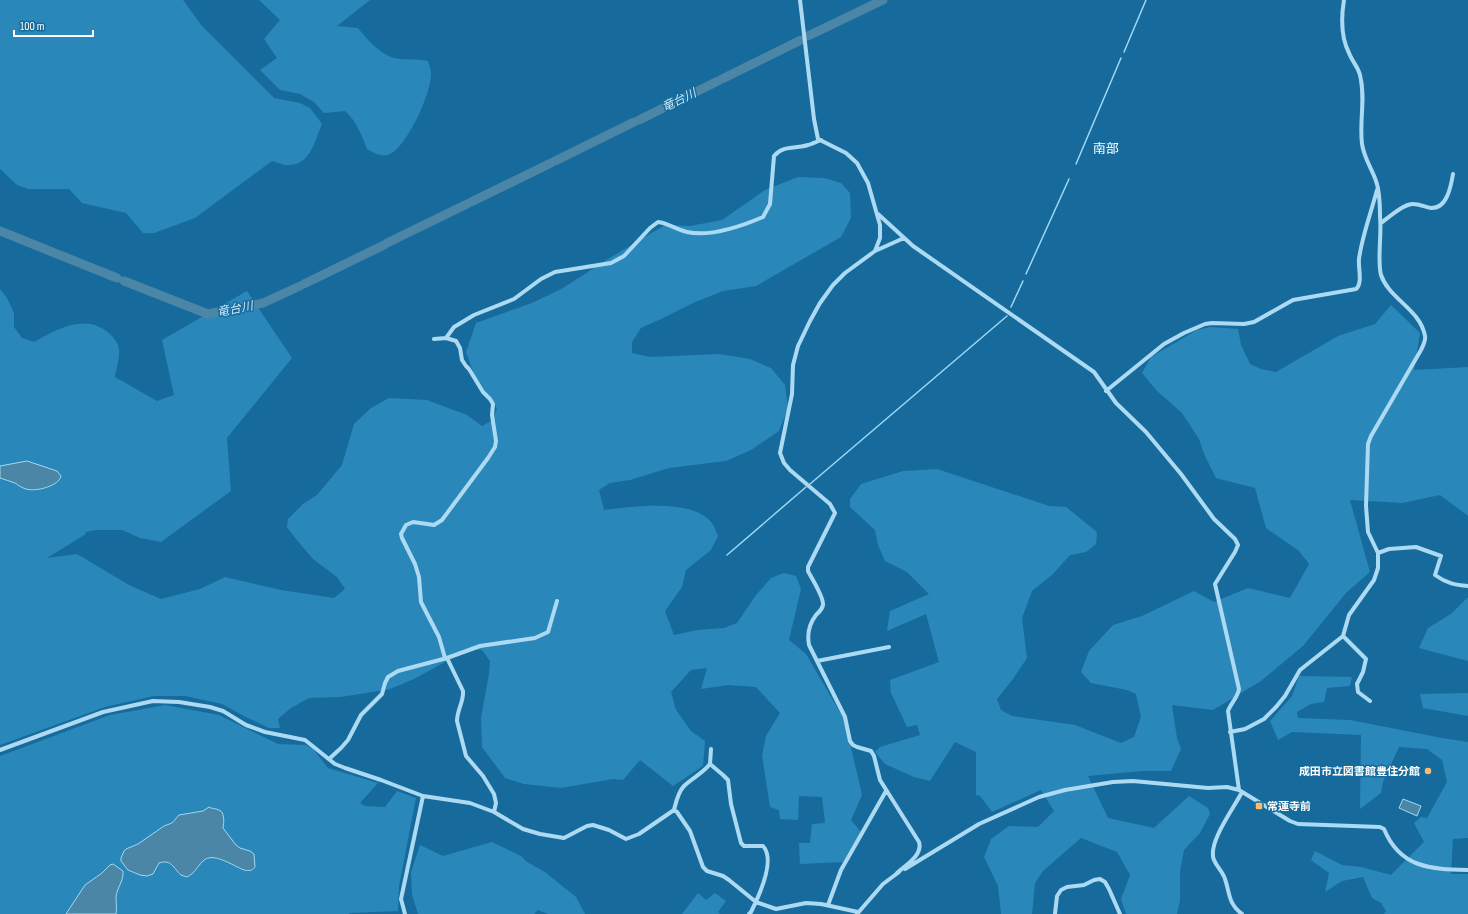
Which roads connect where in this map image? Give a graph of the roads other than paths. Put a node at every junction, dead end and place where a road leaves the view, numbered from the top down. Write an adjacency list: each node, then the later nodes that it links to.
1 (800, 0): 3 (street)
2 (1344, 0): 5 (street)
3 (821, 140): 6 (street); 10 (street)
4 (1453, 174): 7 (street)
5 (1378, 188): 7 (street); 12 (street)
6 (878, 214): 8 (street); 9 (street)
7 (1381, 223): 13 (street)
8 (904, 238): 9 (street); 12 (street)
9 (875, 251): 19 (street)
10 (446, 338): 11 (street); 18 (street)
11 (434, 339)
12 (1106, 390): 21 (street)
13 (1378, 553): 14 (street); 16 (street)
14 (1468, 586)
15 (556, 601): 18 (street)
16 (1343, 636): 20 (street); 21 (street)
17 (889, 646): 19 (street)
18 (446, 658): 24 (street); 30 (street)
19 (817, 661): 26 (street)
20 (1370, 701)
21 (1230, 732): 27 (street)
22 (711, 749): 25 (street)
23 (0, 750): 24 (street)
24 (329, 759): 28 (street)
25 (710, 764): 29 (street); 33 (street)
26 (886, 791): 32 (street); 34 (street)
27 (1240, 791): 31 (street); 32 (street); 40 (street)
28 (423, 796): 30 (street); 37 (street)
29 (674, 810): 30 (street); 33 (street)
30 (494, 812)
31 (1468, 870)
32 (897, 873): 36 (street)
33 (756, 902): 34 (street); 35 (street)
34 (828, 905): 36 (street)
35 (751, 913)
36 (858, 913)
37 (405, 914)
38 (1055, 914): 39 (street)
39 (1120, 914)
40 (1242, 914)

